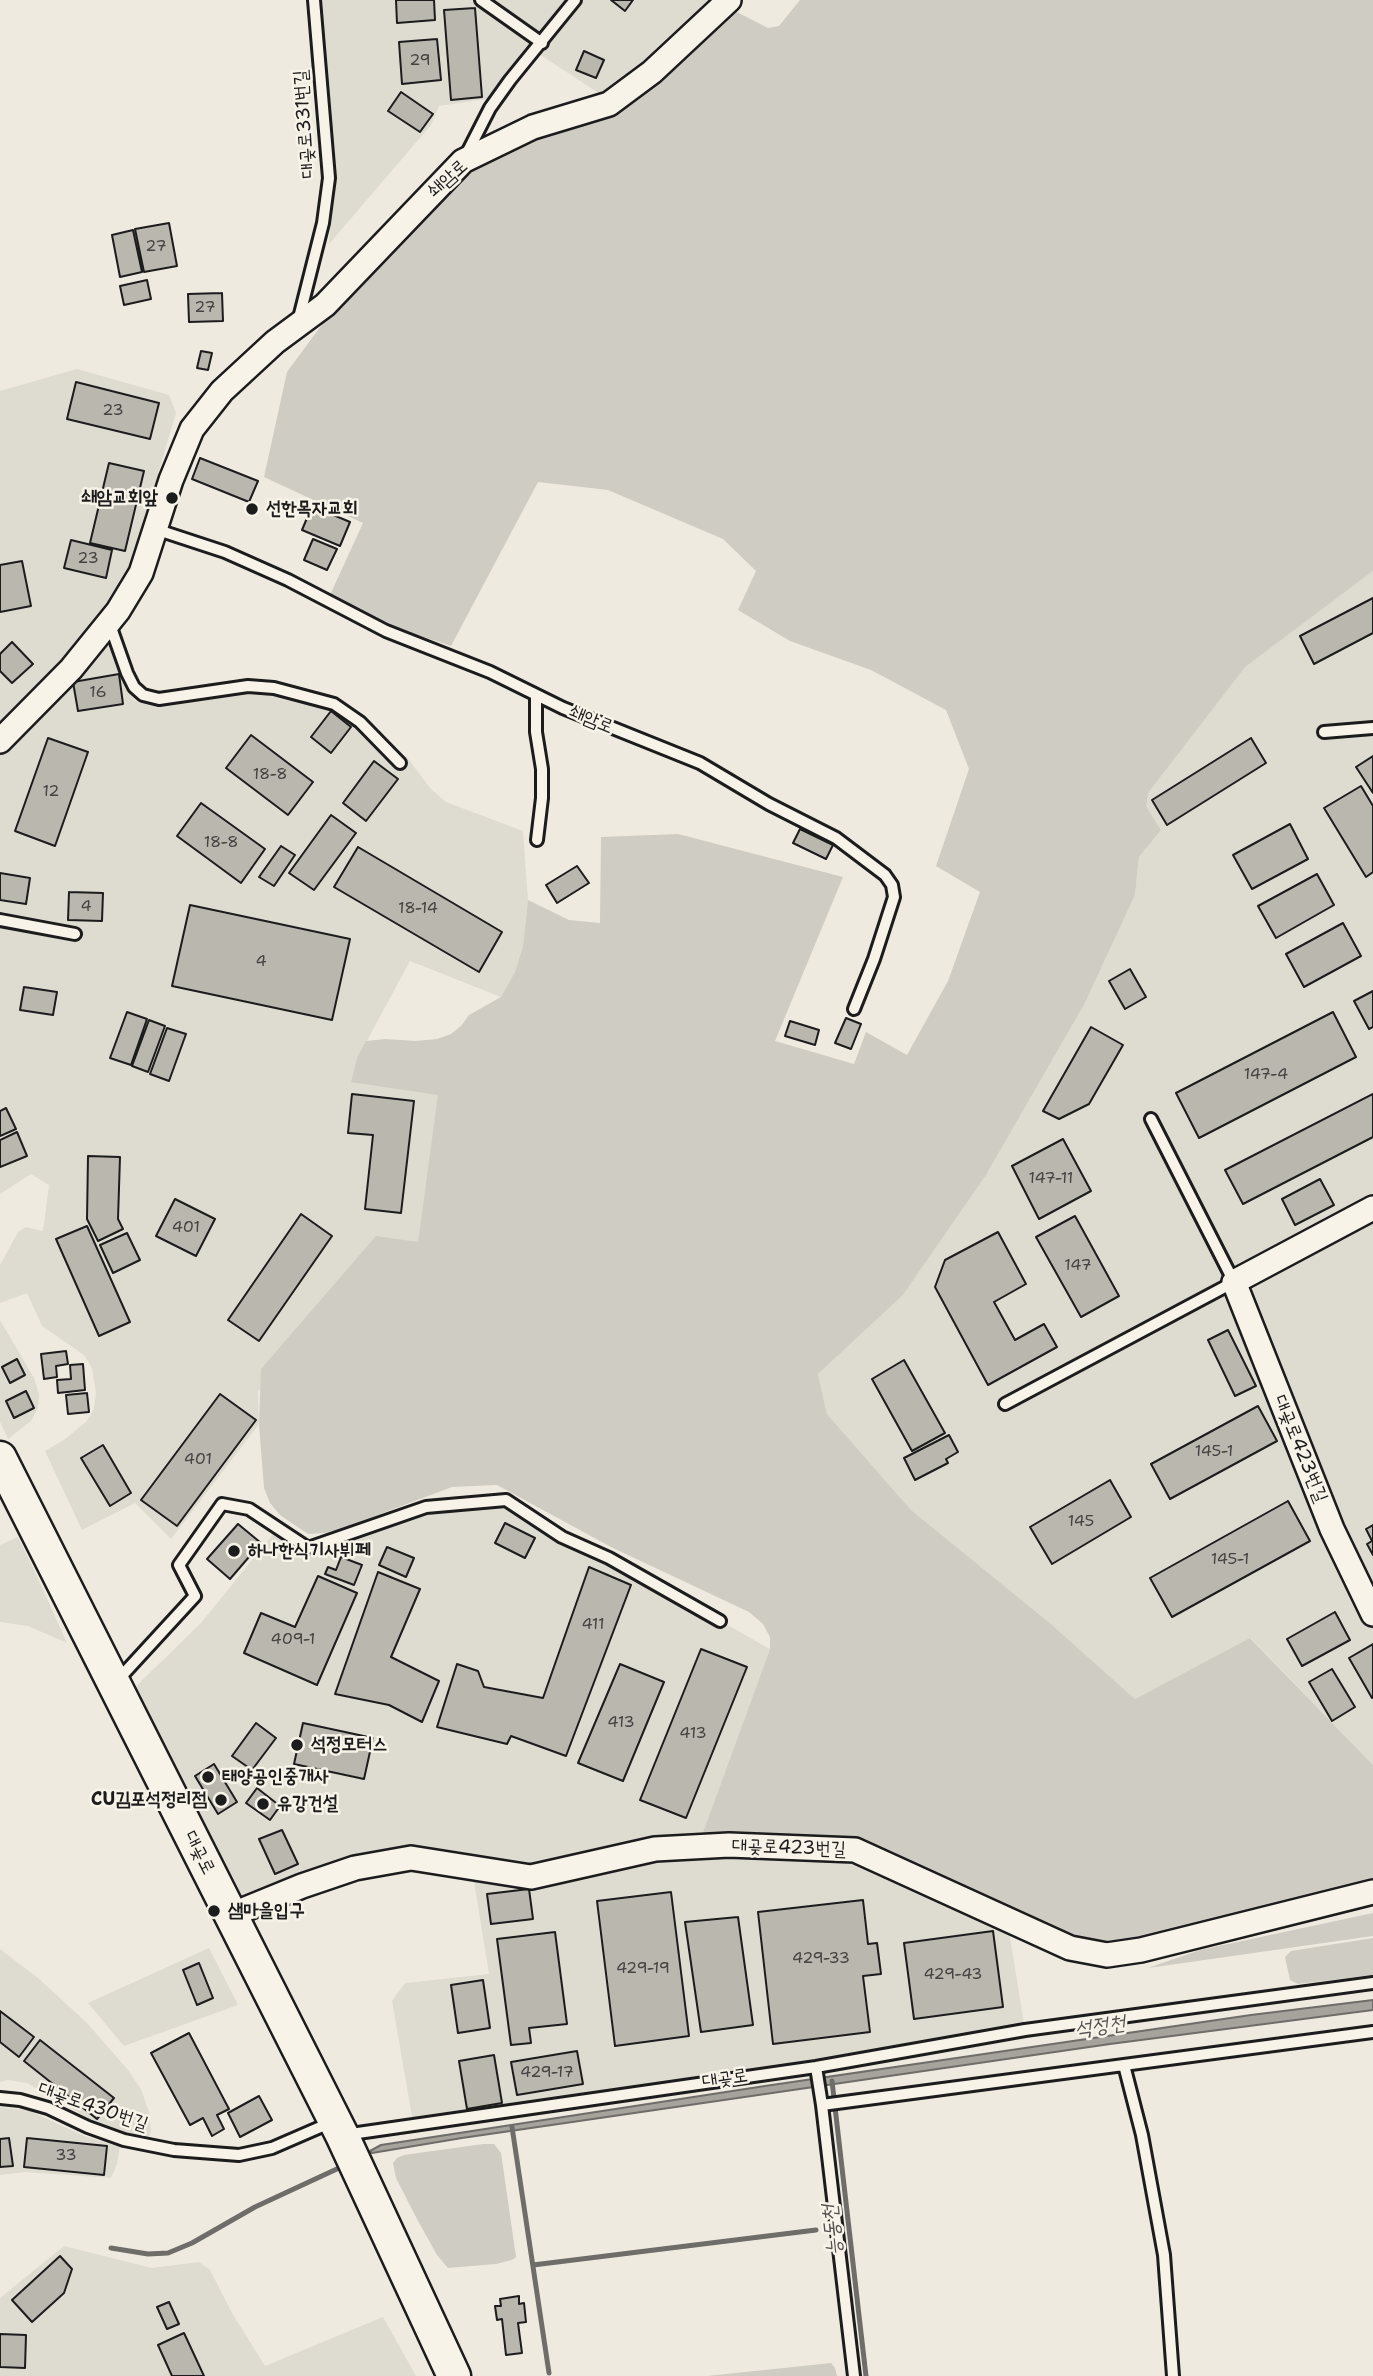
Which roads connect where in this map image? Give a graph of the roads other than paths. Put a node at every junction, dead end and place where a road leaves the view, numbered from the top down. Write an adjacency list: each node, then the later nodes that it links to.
1 (314, 0): 7 (lane, 대곶로331번길)
2 (481, 0): 5 (lane)
3 (575, 0): 5 (lane)
4 (729, 0): 6 (street, 쇄암로)
5 (542, 43): 6 (lane)
6 (463, 161): 7 (street, 쇄암로)
7 (296, 326): 8 (street, 쇄암로)
8 (155, 529): 9 (street, 쇄암로); 10 (lane, 쇄암로)
9 (109, 622): 13 (street, 쇄암로); 14 (lane)
10 (536, 695): 15 (lane); 18 (lane, 쇄암로)
11 (1373, 728): 12 (lane)
12 (1324, 732)
13 (0, 741)
14 (400, 763)
15 (537, 839)
16 (0, 920): 17 (lane)
17 (75, 934)
18 (854, 1009)
19 (1151, 1119): 21 (lane, 대곶로423번길)
20 (1373, 1208): 21 (street)
21 (1234, 1282): 22 (lane); 24 (street, 대곶로423번길)
22 (1005, 1404)
23 (0, 1458): 26 (street, 대곶로)
24 (1373, 1614)
25 (720, 1621): 26 (lane)
26 (114, 1684): 28 (street, 대곶로)
27 (1373, 1892): 28 (street, 대곶로423번길)
28 (231, 1916): 35 (street, 대곶로)
29 (1373, 1983): 32 (lane, 대곶로)
30 (1373, 2032): 31 (lane)
31 (1124, 2065): 34 (lane); 40 (lane)
32 (817, 2069): 34 (lane); 35 (lane, 대곶로)
33 (0, 2098): 35 (lane, 대곶로430번길)
34 (823, 2102): 39 (lane)
35 (339, 2128): 36 (street, 대곶로)
36 (417, 2295): 37 (street); 38 (street, 대곶로)
37 (434, 2376)
38 (454, 2376)
39 (854, 2376)
40 (1173, 2376)

